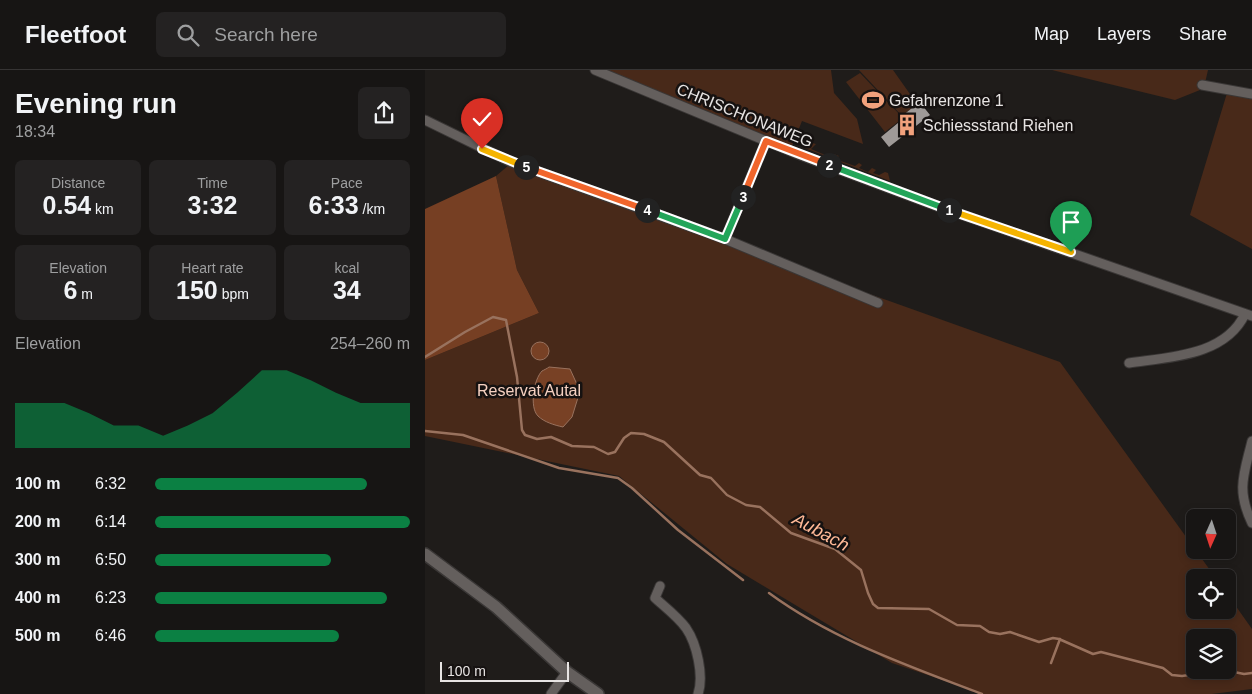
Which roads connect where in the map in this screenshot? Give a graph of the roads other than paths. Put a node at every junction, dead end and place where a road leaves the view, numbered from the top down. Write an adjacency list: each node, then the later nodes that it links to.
1 (595, 70): 5 (street, CHRISCHONAWEG)
2 (1202, 85): 3 (street)
3 (1252, 94)
4 (425, 120): 6 (street)
5 (766, 141): 6 (street); 8 (street, CHRISCHONAWEG)
6 (725, 239): 7 (street)
7 (878, 303)
8 (1248, 315): 9 (street)
9 (1129, 364)
10 (1252, 441): 11 (street)
11 (1252, 523)
12 (425, 554): 14 (street)
13 (660, 586): 17 (street)
14 (567, 672): 15 (street); 16 (street)
15 (551, 694)
16 (598, 694)
17 (698, 694)

